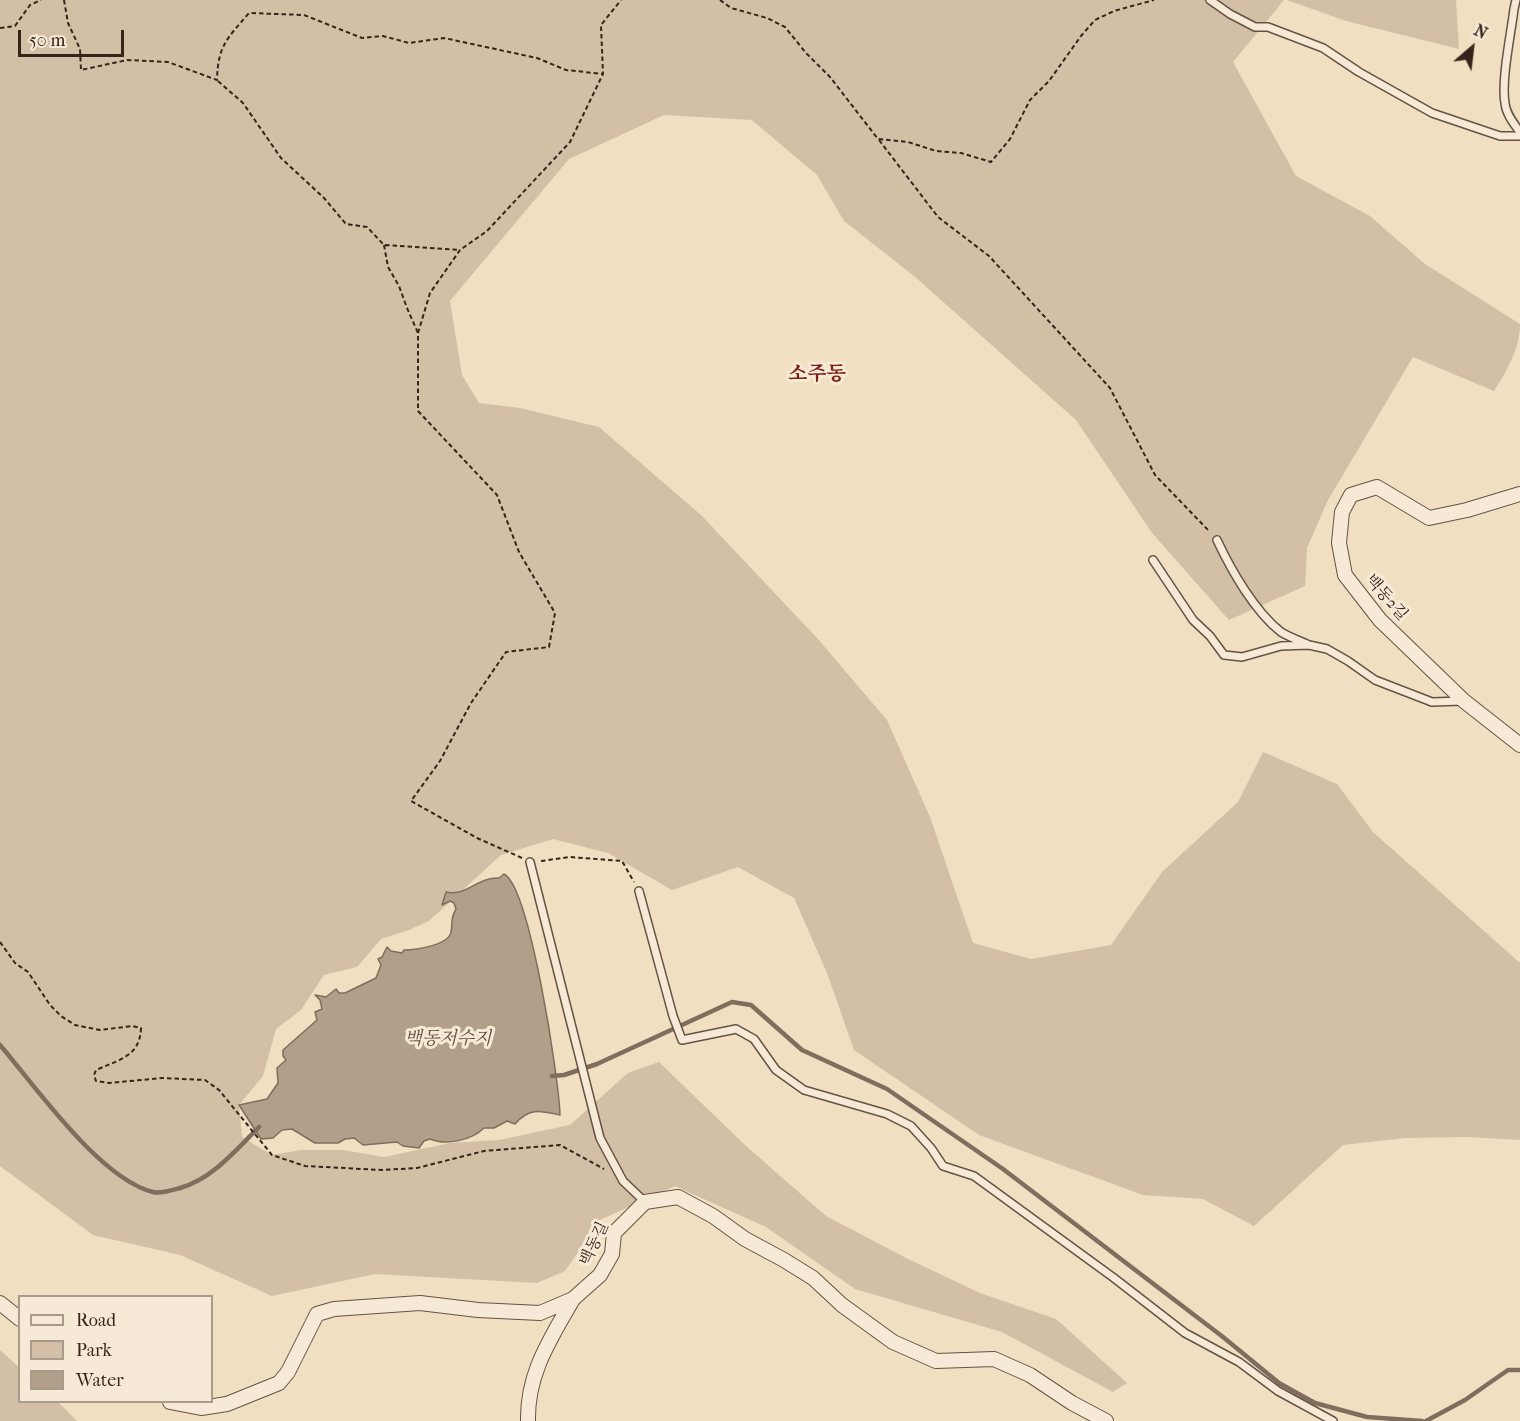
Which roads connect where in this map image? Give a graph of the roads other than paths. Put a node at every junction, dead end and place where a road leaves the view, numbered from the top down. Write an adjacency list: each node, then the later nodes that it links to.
1 (1210, 0): 3 (lane)
2 (1516, 0): 3 (lane)
3 (1520, 134)
4 (1520, 494): 8 (street, 백동2길)
5 (1218, 540): 7 (lane)
6 (1153, 560): 7 (lane)
7 (1309, 645): 8 (lane)
8 (1464, 700): 9 (street, 백동2길)
9 (1520, 745)
10 (530, 862): 12 (lane)
11 (639, 891): 19 (lane)
12 (645, 1202): 13 (street, 백동길); 18 (street)
13 (573, 1299): 16 (street, 백동길); 17 (street)
14 (0, 1302): 15 (street)
15 (18, 1317)
16 (179, 1403)
17 (528, 1421)
18 (1106, 1421)
19 (1333, 1421)

